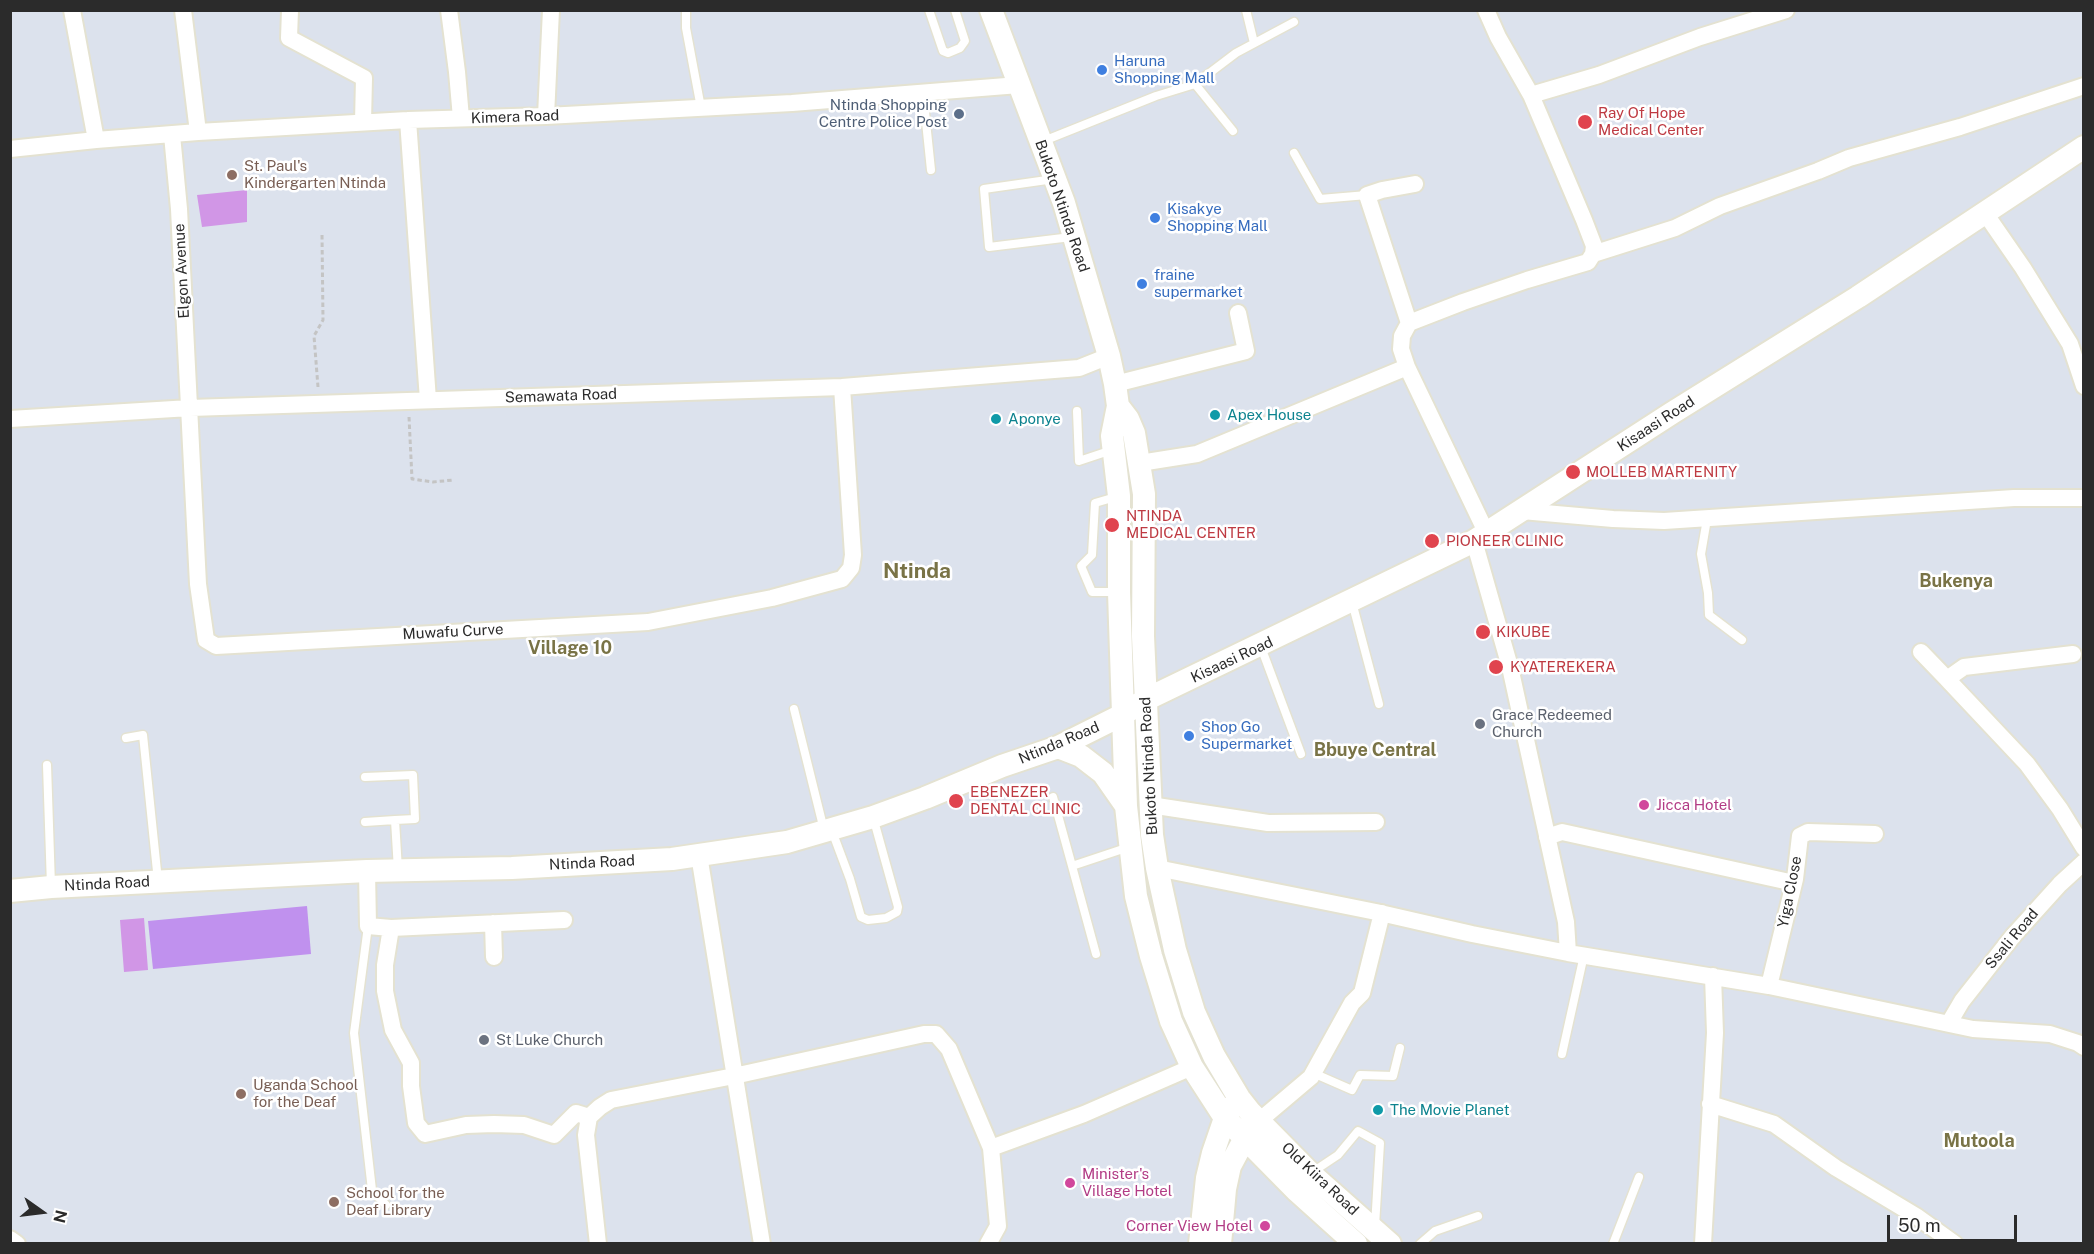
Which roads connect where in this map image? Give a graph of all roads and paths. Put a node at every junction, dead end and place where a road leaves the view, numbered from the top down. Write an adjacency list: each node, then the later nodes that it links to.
1 (72, 10): 28 (street)
2 (183, 10): 26 (street)
3 (290, 10): 24 (street)
4 (449, 10): 22 (street)
5 (551, 10): 21 (street)
6 (686, 10): 20 (lane)
7 (929, 10): 8 (lane)
8 (955, 10)
9 (992, 10): 16 (main road, Bukoto Ntinda Road)
10 (1246, 10): 14 (lane)
11 (1486, 10): 19 (street)
12 (1786, 10): 19 (street)
13 (1294, 22): 14 (lane)
14 (1254, 43): 15 (lane)
15 (1195, 84): 25 (lane); 29 (lane)
16 (1019, 85): 18 (street, Kimera Road); 29 (main road, Bukoto Ntinda Road)
17 (2084, 86): 40 (street)
18 (924, 93): 20 (street, Kimera Road); 33 (lane)
19 (1531, 95): 40 (street)
20 (701, 108): 21 (street, Kimera Road)
21 (546, 116): 22 (street, Kimera Road)
22 (460, 118): 23 (street, Kimera Road)
23 (408, 120): 24 (street, Kimera Road); 48 (street)
24 (363, 122): 26 (street, Kimera Road)
25 (1233, 131)
26 (198, 132): 27 (street, Kimera Road)
27 (172, 135): 28 (street, Kimera Road); 51 (street, Elgon Avenue)
28 (96, 140): 31 (street, Kimera Road)
29 (1041, 142): 34 (main road, Bukoto Ntinda Road)
30 (2084, 147): 37 (main road, Kisaasi Road)
31 (10, 149)
32 (1294, 153): 36 (lane)
33 (931, 170)
34 (1055, 178): 39 (main road, Bukoto Ntinda Road); 39 (lane)
35 (1415, 184): 36 (street)
36 (1367, 195): 42 (street)
37 (1985, 213): 45 (street); 59 (main road, Kisaasi Road)
38 (322, 234): 50 (path)
39 (1074, 237): 43 (main road, Bukoto Ntinda Road)
40 (1593, 254): 42 (street)
41 (1238, 313): 47 (street)
42 (1409, 324): 44 (street)
43 (1109, 356): 46 (street, Semawata Road); 47 (main road, Bukoto Ntinda Road)
44 (1407, 367): 55 (street); 61 (street)
45 (2084, 386)
46 (842, 387): 48 (street, Semawata Road); 51 (street, Muwafu Curve)
47 (1116, 395): 54 (main road, Bukoto Ntinda Road); 55 (main road, Bukoto Ntinda Road)
48 (428, 400): 49 (street, Semawata Road)
49 (409, 401): 50 (street, Semawata Road); 56 (path)
50 (317, 404): 51 (street, Semawata Road)
51 (189, 408): 53 (street, Semawata Road)
52 (1077, 411): 54 (lane)
53 (10, 419)
54 (1113, 450): 57 (main road, Bukoto Ntinda Road)
55 (1140, 463): 69 (main road, Bukoto Ntinda Road)
56 (453, 480)
57 (1119, 496): 62 (main road, Bukoto Ntinda Road); 62 (lane)
58 (2084, 498): 60 (street)
59 (1522, 511): 60 (street); 61 (main road, Kisaasi Road)
60 (1707, 519): 64 (lane)
61 (1481, 538): 63 (main road, Kisaasi Road); 87 (street)
62 (1119, 592): 72 (main road, Bukoto Ntinda Road)
63 (1352, 602): 65 (main road, Kisaasi Road); 70 (lane)
64 (1742, 640)
65 (1261, 646): 69 (main road, Kisaasi Road); 75 (lane)
66 (1921, 652): 68 (street)
67 (2073, 654): 68 (street)
68 (1947, 679): 89 (street)
69 (1145, 700): 72 (main road, Ntinda Road); 79 (main road, Bukoto Ntinda Road)
70 (1379, 704)
71 (794, 709): 85 (lane)
72 (1122, 715): 74 (main road, Ntinda Road); 80 (main road, Bukoto Ntinda Road)
73 (126, 738): 96 (lane)
74 (1058, 747): 80 (main road); 81 (main road, Ntinda Road)
75 (1301, 754)
76 (47, 765): 98 (lane)
77 (365, 777): 82 (lane)
78 (1053, 797): 92 (lane)
79 (1150, 804): 84 (street); 93 (main road, Bukoto Ntinda Road)
80 (1126, 806): 88 (main road, Bukoto Ntinda Road)
81 (873, 817): 85 (main road, Ntinda Road); 85 (lane)
82 (395, 820): 83 (lane); 94 (lane)
83 (365, 822)
84 (1376, 822)
85 (827, 830): 90 (main road, Ntinda Road)
86 (1875, 834): 97 (street, Yiga Close)
87 (1547, 837): 97 (street); 106 (street)
88 (1130, 846): 92 (lane); 114 (main road, Bukoto Ntinda Road)
89 (2084, 848)
90 (699, 855): 94 (main road, Ntinda Road); 116 (street)
91 (2084, 862): 110 (street, Ssali Road)
92 (1072, 866): 105 (lane)
93 (1157, 868): 100 (street); 118 (main road, Bukoto Ntinda Road)
94 (398, 870): 95 (main road, Ntinda Road)
95 (367, 871): 96 (main road, Ntinda Road); 103 (street)
96 (158, 881): 98 (main road, Ntinda Road)
97 (1794, 883): 109 (street, Yiga Close)
98 (51, 887): 99 (main road, Ntinda Road)
99 (10, 891)
100 (1382, 913): 106 (street); 115 (street)
101 (564, 920): 102 (street)
102 (493, 923): 104 (street); 107 (street)
103 (368, 926): 104 (street); 125 (lane)
104 (391, 928): 119 (street)
105 (1096, 954)
106 (1576, 954): 108 (street); 113 (lane)
107 (494, 957)
108 (1713, 976): 109 (street); 117 (street)
109 (1768, 986): 110 (street)
110 (1949, 1023): 111 (street)
111 (2084, 1047)
112 (1400, 1048): 115 (lane)
113 (1562, 1054)
114 (1192, 1067): 120 (main road, Bukoto Ntinda Road); 122 (street)
115 (1313, 1073): 118 (street)
116 (734, 1076): 119 (street); 122 (street); 131 (street)
117 (1710, 1104): 138 (street); 139 (street)
118 (1250, 1110): 120 (main road); 121 (main road); 123 (main road, Old Kiira Road)
119 (589, 1117): 130 (street)
120 (1225, 1118): 121 (main road, Old Kiira Road); 133 (main road)
121 (1245, 1138): 134 (main road); 135 (main road, Old Kiira Road)
122 (991, 1148): 132 (street)
123 (1311, 1174): 127 (main road, Old Kiira Road); 127 (lane)
124 (1639, 1177): 137 (lane)
125 (386, 1205)
126 (1478, 1216): 136 (lane)
127 (1383, 1236)
128 (10, 1239): 129 (street)
129 (17, 1244)
130 (598, 1244)
131 (762, 1244)
132 (988, 1244)
133 (1200, 1244)
134 (1220, 1244)
135 (1356, 1244)
136 (1420, 1244)
137 (1614, 1244)
138 (1703, 1244)
139 (1955, 1244)

